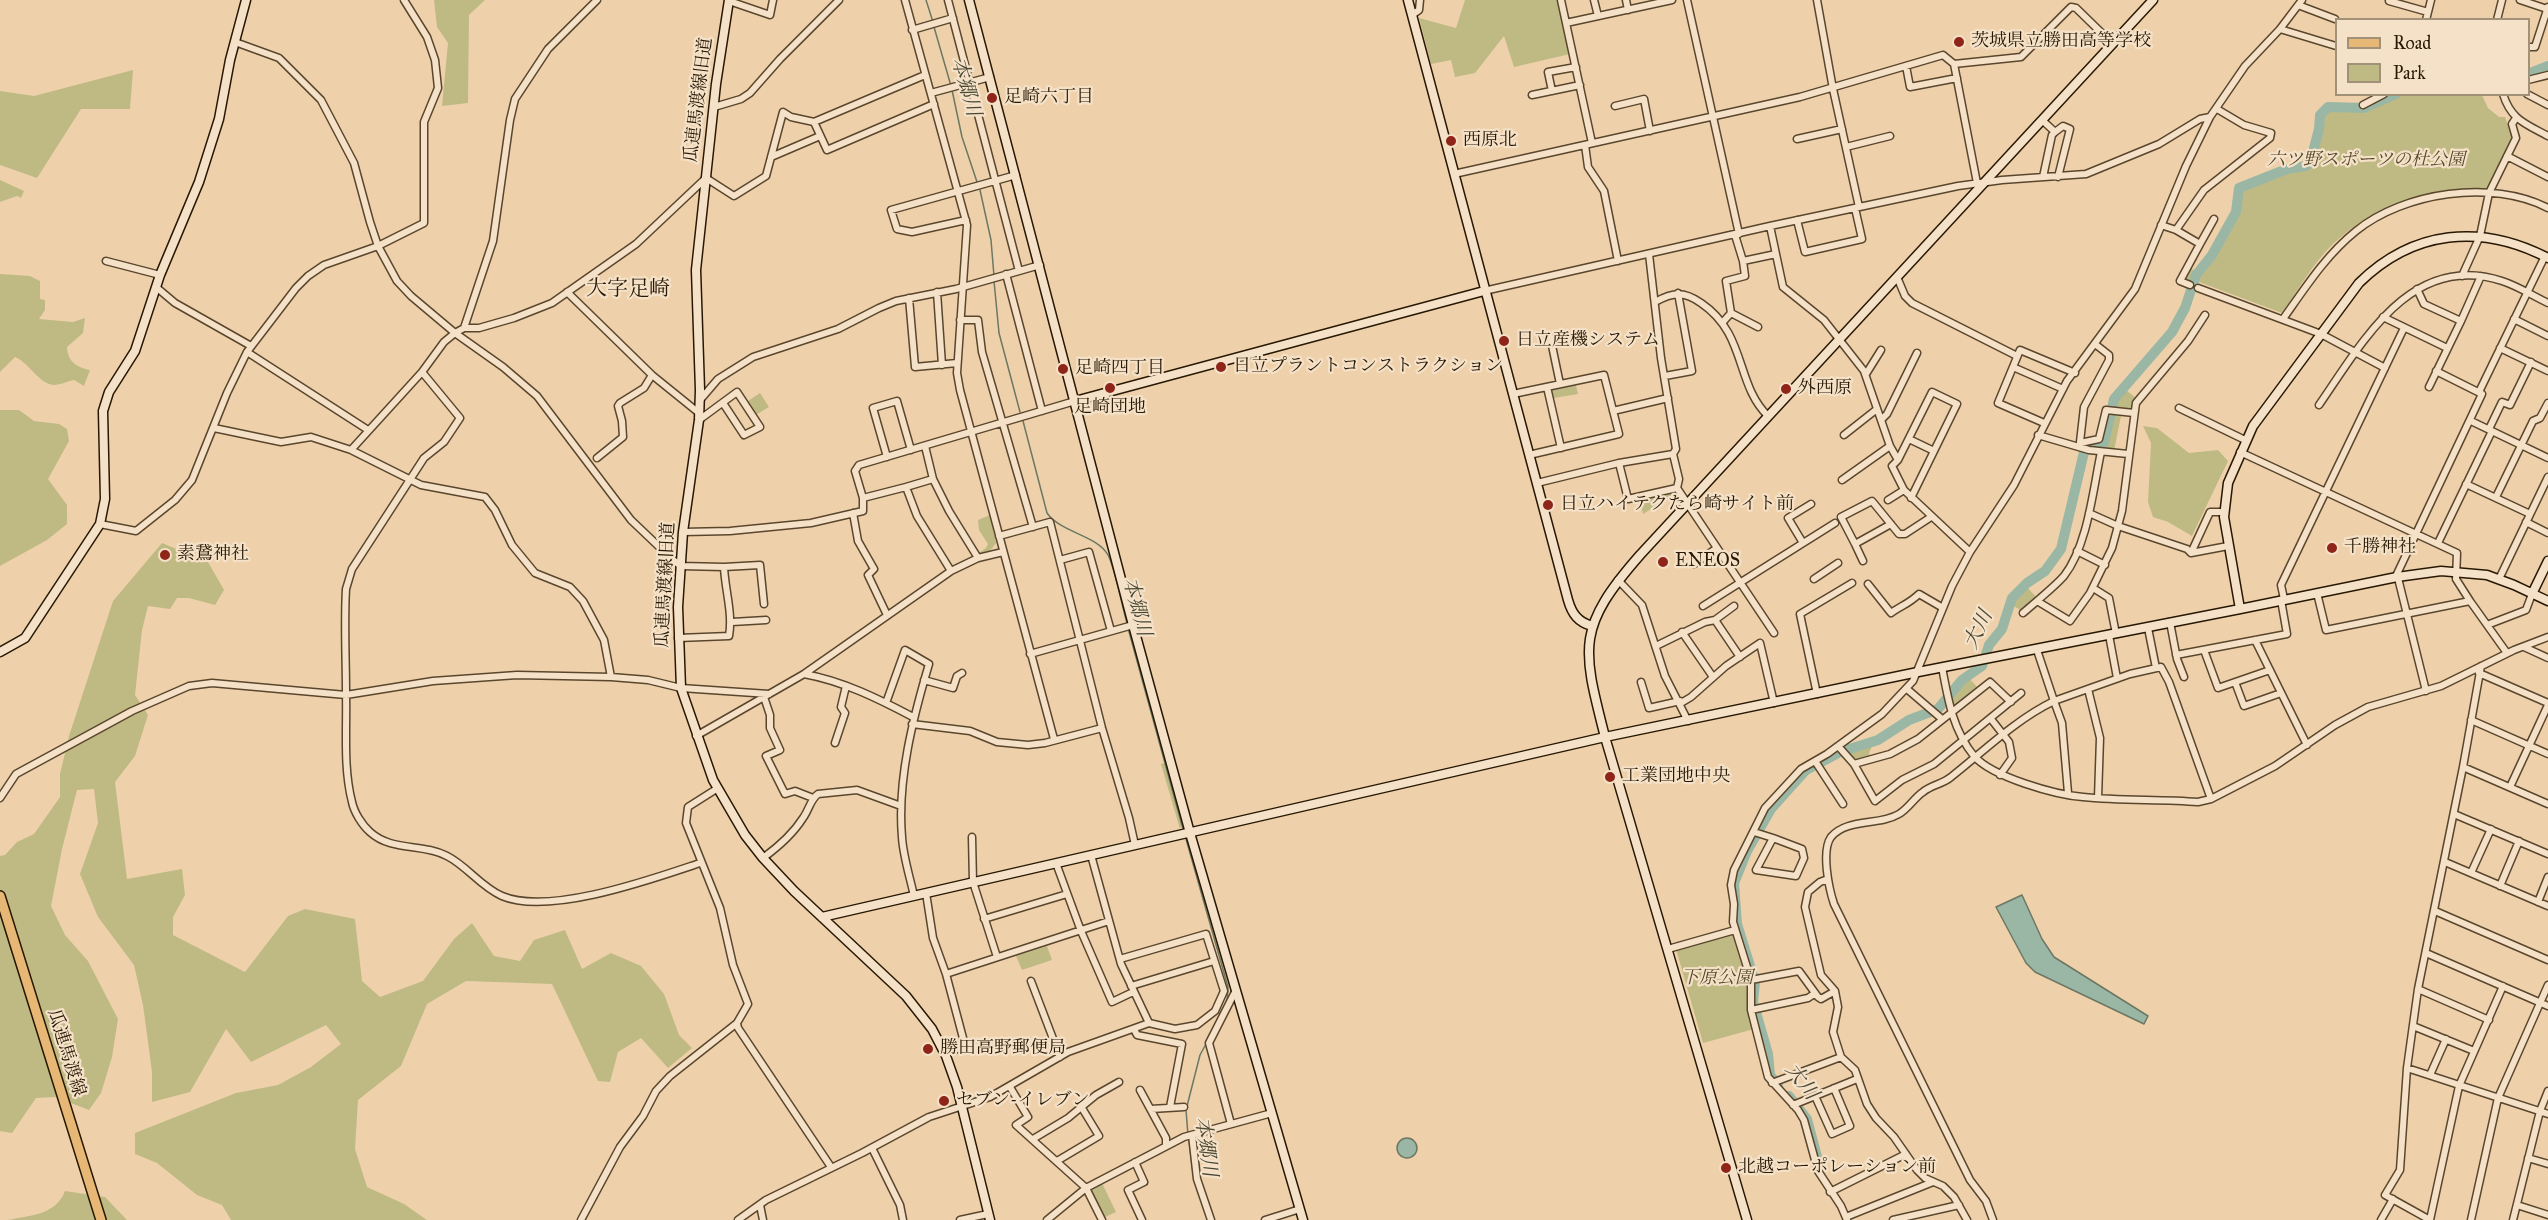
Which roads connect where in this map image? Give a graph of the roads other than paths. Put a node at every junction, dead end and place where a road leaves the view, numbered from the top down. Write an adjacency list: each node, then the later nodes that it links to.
1 (246, 0): 37 (street)
2 (404, 0): 102 (street)
3 (597, 0): 138 (street)
4 (729, 0): 5 (street); 62 (street, 瓜連馬渡線旧道)
5 (773, 0)
6 (839, 0): 62 (street)
7 (905, 0): 36 (street)
8 (948, 0): 30 (street)
9 (969, 0): 46 (street)
10 (1408, 0): 28 (street)
11 (1420, 0): 28 (street)
12 (1561, 0): 34 (street)
13 (1594, 0): 29 (street)
14 (1626, 0): 26 (street)
15 (1672, 0): 23 (street)
16 (1687, 0): 64 (street)
17 (1818, 0): 51 (street)
18 (2153, 0): 38 (street)
19 (2431, 0): 27 (street)
20 (2502, 0): 32 (street)
21 (2520, 0): 25 (street)
22 (2389, 1): 27 (street)
23 (1656, 2): 26 (street)
24 (2300, 3): 33 (street); 35 (street)
25 (2548, 8): 40 (street)
26 (1628, 10): 29 (street)
27 (2428, 12): 31 (street)
28 (1412, 15): 81 (street)
29 (1598, 16): 34 (street)
30 (953, 18): 36 (street); 49 (street)
31 (2426, 18)
32 (2498, 18)
33 (2335, 19)
34 (1566, 23): 43 (street)
35 (2280, 29): 39 (street); 63 (street)
36 (912, 30): 44 (street)
37 (235, 42): 102 (street); 111 (street)
38 (2113, 44): 41 (street); 67 (street)
39 (2335, 45)
40 (2530, 47)
41 (1954, 64): 42 (street); 47 (street)
42 (1906, 66): 47 (street); 51 (street)
43 (1576, 67): 50 (street); 52 (street)
44 (925, 75): 53 (street); 68 (street)
45 (2548, 75): 48 (street)
46 (990, 77): 49 (street); 82 (street)
47 (1957, 78): 88 (street)
48 (2530, 80)
49 (970, 82): 53 (street); 87 (street)
50 (1580, 85): 52 (street); 76 (street)
51 (1833, 89): 64 (street); 69 (street)
52 (1552, 91): 54 (street)
53 (931, 93): 58 (street)
54 (1532, 95)
55 (2530, 95): 60 (street)
56 (2380, 96): 59 (street)
57 (2504, 96): 66 (street)
58 (934, 104): 72 (street); 89 (street)
59 (2363, 105)
60 (2548, 105)
61 (1614, 106): 70 (street)
62 (714, 107): 86 (street, 瓜連馬渡線旧道)
63 (2217, 109): 65 (street); 98 (street)
64 (1714, 116): 70 (street); 99 (street)
65 (2210, 117): 84 (street); 96 (street)
66 (2516, 118): 74 (street); 79 (street)
67 (2042, 120): 71 (street); 88 (street)
68 (814, 122): 72 (street); 80 (street)
69 (1842, 129): 75 (street); 78 (street)
70 (1650, 131): 76 (street)
71 (2055, 132): 83 (street); 84 (street)
72 (820, 136): 80 (street)
73 (1890, 136): 78 (street)
74 (2548, 136)
75 (1797, 139)
76 (1592, 143): 77 (street)
77 (1585, 145): 81 (street); 107 (street)
78 (1846, 147): 91 (street)
79 (2507, 156): 85 (street); 90 (street)
80 (771, 157): 86 (street)
81 (1454, 174): 121 (street)
82 (1016, 175): 87 (street); 109 (street)
83 (2043, 177): 84 (street); 88 (street)
84 (2058, 177)
85 (2548, 177)
86 (706, 178): 122 (street); 172 (street, 瓜連馬渡線旧道)
87 (996, 181): 89 (street); 110 (street)
88 (1981, 182): 91 (street); 115 (street)
89 (959, 192): 94 (street); 94 (street)
90 (2488, 193): 92 (street); 100 (street); 132 (street)
91 (1857, 208): 95 (street); 95 (street)
92 (2548, 208)
93 (2214, 219): 101 (street)
94 (966, 220): 117 (street)
95 (1797, 220): 97 (street)
96 (2161, 225): 98 (street); 145 (street)
97 (1770, 226): 99 (street); 104 (street)
98 (2176, 230): 101 (street)
99 (1737, 234): 103 (street); 108 (street)
100 (2481, 236): 105 (street); 113 (street); 141 (street)
101 (2200, 244): 116 (street)
102 (378, 246): 140 (street); 148 (street)
103 (1649, 254): 107 (street); 127 (street)
104 (1776, 254): 108 (street); 144 (street)
105 (2547, 257): 125 (street)
106 (106, 261): 111 (street)
107 (1618, 261): 121 (street)
108 (1743, 261): 129 (street)
109 (1040, 265): 110 (street); 173 (street)
110 (1019, 271): 112 (street)
111 (160, 275): 118 (street)
112 (1003, 275): 117 (street); 179 (street)
113 (2462, 276): 114 (street); 120 (street)
114 (2481, 276): 125 (street); 135 (street)
115 (1897, 277): 144 (street); 152 (street)
116 (2190, 285)
117 (963, 286): 123 (street); 134 (street)
118 (156, 287): 148 (street); 237 (street)
119 (2198, 288): 132 (street)
120 (2417, 289): 131 (street); 135 (street)
121 (1484, 291): 170 (street); 173 (street)
122 (567, 292): 138 (street); 163 (street)
123 (937, 292): 126 (street); 155 (street)
124 (1678, 293): 127 (street); 136 (street); 164 (street)
125 (2527, 293): 128 (street); 133 (street)
126 (909, 298): 155 (street); 172 (street)
127 (1655, 302): 164 (street)
128 (2548, 303)
129 (1731, 313): 136 (street); 137 (street)
130 (2205, 315): 181 (street)
131 (2383, 316): 139 (street); 150 (street)
132 (2283, 319): 141 (street)
133 (2514, 319): 143 (street); 147 (street)
134 (960, 320): 154 (street); 186 (street)
135 (2461, 321): 146 (street)
136 (1722, 323): 183 (street)
137 (1758, 327)
138 (464, 328): 140 (street)
139 (2404, 328): 146 (street); 157 (street)
140 (455, 333): 160 (street); 261 (street)
141 (2320, 334): 150 (street); 195 (street)
142 (1550, 336): 165 (street)
143 (2548, 336)
144 (1840, 339): 162 (street); 183 (street)
145 (2095, 344): 161 (street); 196 (street)
146 (2447, 348): 158 (street)
147 (2500, 348): 153 (street); 169 (street)
148 (249, 349): 188 (street); 189 (street)
149 (1881, 350): 162 (street)
150 (2356, 352): 157 (street); 176 (street)
151 (1917, 353): 184 (street)
152 (2017, 356): 156 (street); 161 (street)
153 (2531, 362): 159 (street); 190 (street)
154 (957, 363): 155 (street); 191 (street)
155 (942, 365)
156 (2013, 367): 168 (street); 187 (street)
157 (2385, 368): 223 (street)
158 (2436, 371): 167 (street); 169 (street)
159 (2548, 371)
160 (422, 372): 189 (street); 216 (street)
161 (2075, 373): 168 (street)
162 (1866, 374): 178 (street)
163 (652, 375): 182 (street); 210 (street)
164 (1665, 376): 171 (street)
165 (1560, 384): 166 (street); 180 (street)
166 (1547, 387): 170 (street); 200 (street)
167 (2429, 387)
168 (2063, 389): 187 (street)
169 (2479, 392): 185 (street)
170 (1513, 394): 208 (street)
171 (1668, 398): 180 (street); 206 (street)
172 (700, 400): 182 (street, 瓜連馬渡線旧道)
173 (1075, 401): 179 (street); 292 (street)
174 (723, 403): 174 (street); 182 (street)
175 (2548, 403): 199 (street)
176 (2319, 405)
177 (2179, 408): 195 (street)
178 (1877, 409): 184 (street); 192 (street)
179 (1042, 411): 186 (street)
180 (1613, 411): 200 (street)
181 (2134, 413): 196 (street); 207 (street)
182 (699, 416): 241 (street, 瓜連馬渡線旧道)
183 (1768, 416): 228 (street)
184 (1881, 420): 198 (street)
185 (2471, 421): 190 (street); 242 (street)
186 (1002, 422): 191 (street); 240 (street)
187 (2044, 423): 193 (street)
188 (214, 428): 201 (street); 237 (street)
189 (368, 430): 201 (street)
190 (2490, 430): 199 (street); 219 (street)
191 (971, 431): 197 (street); 244 (street)
192 (1844, 435)
193 (2038, 435): 196 (street); 252 (street)
194 (1909, 439): 203 (street); 203 (street); 212 (street)
195 (2245, 440): 205 (street)
196 (2079, 444): 204 (street)
197 (925, 446): 202 (street); 215 (street)
198 (1890, 446): 212 (street); 217 (street)
199 (2521, 446): 211 (street); 224 (street)
200 (1561, 448): 208 (street)
201 (351, 450): 216 (street)
202 (910, 450): 209 (street); 209 (street)
203 (1934, 452): 226 (street)
204 (2101, 452): 207 (street); 232 (street)
205 (2240, 452): 223 (street); 230 (street)
206 (1673, 453): 213 (street); 221 (street)
207 (2128, 454): 239 (street)
208 (1529, 455): 218 (street)
209 (887, 457): 225 (street)
210 (597, 458)
211 (2548, 458)
212 (1898, 460): 222 (street)
213 (1619, 463): 218 (street); 221 (street)
214 (2548, 477): 233 (street)
215 (933, 479): 220 (street); 254 (street)
216 (411, 480): 321 (street); 336 (street)
217 (1842, 480)
218 (1536, 483): 293 (street)
219 (2466, 484): 224 (street); 246 (street)
220 (906, 487): 225 (street); 263 (street)
221 (1677, 488): 228 (street)
222 (1904, 490): 226 (street); 227 (street)
223 (2326, 490): 242 (street); 275 (street)
224 (2496, 497): 233 (street)
225 (863, 498): 231 (street)
226 (1911, 498): 234 (street)
227 (1887, 500)
228 (1687, 504): 249 (street); 268 (street)
229 (1811, 504): 245 (street)
230 (2224, 512): 248 (street); 253 (street)
231 (853, 513): 241 (street); 286 (street)
232 (2089, 513): 239 (street); 250 (street)
233 (2530, 514): 235 (street)
234 (1930, 517): 238 (street); 252 (street)
235 (2526, 522): 243 (street); 267 (street)
236 (1835, 523): 245 (street)
237 (100, 524): 307 (street)
238 (1891, 524): 247 (street); 247 (street)
239 (2118, 526): 253 (street); 260 (street)
240 (1033, 527): 244 (street); 255 (street)
241 (683, 532): 261 (street, 瓜連馬渡線旧道)
242 (2416, 533): 246 (street); 265 (street)
243 (2548, 533)
244 (999, 536): 251 (street)
245 (1803, 543): 269 (street)
246 (2438, 543): 264 (street)
247 (1855, 544): 256 (street)
248 (2228, 546): 253 (street); 283 (street)
249 (1717, 549): 259 (street); 269 (street)
250 (2077, 551): 260 (street); 276 (street)
251 (1003, 552): 254 (street); 309 (street)
252 (1970, 552): 282 (street)
253 (2191, 554)
254 (978, 558): 263 (street)
255 (1059, 560): 295 (street); 301 (street)
256 (1863, 561)
257 (1838, 563): 266 (street)
258 (2548, 563): 274 (street)
259 (1694, 564)
260 (2105, 565): 272 (street)
261 (681, 566): 262 (street); 300 (street, 瓜連馬渡線旧道)
262 (724, 567): 279 (street); 289 (street)
263 (951, 571): 286 (street)
264 (2455, 571): 265 (street); 267 (street); 278 (street)
265 (2397, 577): 273 (street); 285 (street)
266 (1814, 579)
267 (2499, 579): 274 (street)
268 (1618, 580): 293 (street); 303 (street)
269 (1741, 582): 280 (street); 297 (street)
270 (1852, 583): 335 (street)
271 (1868, 584): 282 (street)
272 (2093, 588): 276 (street); 298 (street)
273 (2317, 593): 275 (street); 285 (street)
274 (2532, 594): 277 (street); 291 (street)
275 (2282, 599): 283 (street); 302 (street)
276 (2037, 601): 284 (street)
277 (2548, 601)
278 (2470, 602): 285 (street); 291 (street)
279 (764, 604)
280 (1703, 606)
281 (1734, 606): 288 (street)
282 (1943, 608): 317 (street)
283 (2240, 609): 290 (street)
284 (2023, 613)
285 (2406, 614): 332 (street)
286 (887, 615): 320 (street)
287 (766, 620): 289 (street)
288 (1715, 620): 296 (street); 311 (street)
289 (732, 622): 300 (street)
290 (2170, 622): 294 (street); 310 (street)
291 (2487, 624): 308 (street)
292 (1128, 626): 295 (street); 379 (street)
293 (1592, 626): 353 (street)
294 (2148, 628): 298 (street); 315 (street)
295 (1111, 631): 301 (street)
296 (1683, 633): 303 (street); 322 (street)
297 (1774, 633)
298 (2113, 634): 305 (street); 324 (street)
299 (2548, 637): 304 (street)
300 (678, 638): 329 (street, 瓜連馬渡線旧道)
301 (1079, 640): 309 (street); 350 (street)
302 (2255, 640): 306 (street); 316 (street)
303 (1656, 646): 339 (street)
304 (2524, 647): 308 (street); 312 (street)
305 (2037, 650): 314 (street); 338 (street)
306 (2204, 650): 310 (street); 327 (street)
307 (0, 652)
308 (2507, 653): 313 (street)
309 (1030, 654): 354 (street)
310 (2176, 655): 323 (street)
311 (1740, 657): 322 (street); 342 (street)
312 (2548, 658)
313 (2481, 666): 319 (street); 332 (street)
314 (1942, 667): 317 (street); 344 (street)
315 (2156, 668): 324 (street); 372 (street)
316 (2270, 670): 327 (street); 334 (street)
317 (1918, 672): 330 (street); 335 (street)
318 (962, 673): 325 (street)
319 (2479, 673): 343 (street); 348 (street)
320 (804, 674): 328 (street); 337 (street)
321 (611, 677): 329 (street); 336 (street)
322 (1713, 677): 339 (street)
323 (2184, 677)
324 (2117, 678): 331 (street)
325 (924, 680): 341 (street); 347 (street)
326 (1641, 682): 339 (street)
327 (2235, 682): 334 (street)
328 (846, 686): 341 (street); 356 (street)
329 (681, 687): 337 (street); 352 (street, 瓜連馬渡線旧道)
330 (1907, 688): 345 (street); 359 (street)
331 (2088, 689): 338 (street); 371 (street)
332 (2426, 691): 357 (street)
333 (2021, 693): 340 (street)
334 (2281, 693): 357 (street)
335 (1817, 694): 342 (street)
336 (346, 695): 369 (street); 388 (street)
337 (766, 696): 352 (street); 370 (street)
338 (2054, 701): 351 (street); 368 (street)
339 (1680, 702): 349 (street)
340 (2011, 702): 344 (street); 346 (street)
341 (886, 703): 347 (street)
342 (1774, 703): 349 (street)
343 (2548, 704): 358 (street)
344 (1951, 712): 345 (street); 355 (street)
345 (1940, 717): 363 (street)
346 (1991, 718): 351 (street); 355 (street)
347 (913, 720): 354 (street); 375 (street)
348 (2471, 720): 358 (street); 364 (street)
349 (1688, 721): 353 (street)
350 (1102, 728): 354 (street); 383 (street)
351 (2003, 734): 361 (street); 365 (street)
352 (696, 736): 367 (street, 瓜連馬渡線旧道)
353 (1605, 737): 379 (street); 407 (street)
354 (1054, 740)
355 (1963, 740): 361 (street); 363 (street)
356 (835, 743)
357 (2307, 745): 372 (street)
358 (2530, 746): 360 (street); 366 (street)
359 (1841, 749): 362 (street); 363 (street)
360 (2548, 754)
361 (1974, 756): 365 (street); 392 (street)
362 (1815, 761): 373 (street); 378 (street)
363 (1854, 764)
364 (2463, 767): 366 (street); 376 (street)
365 (2000, 775): 368 (street)
366 (2510, 787): 374 (street)
367 (718, 788): 386 (street, 瓜連馬渡線旧道); 388 (street)
368 (2067, 794): 371 (street)
369 (0, 798)
370 (813, 798): 375 (street); 386 (street)
371 (2098, 798): 372 (street)
372 (2211, 799)
373 (1843, 804)
374 (2548, 804)
375 (901, 806): 398 (street)
376 (2454, 814): 377 (street); 387 (street)
377 (2491, 829): 382 (street); 390 (street)
378 (1755, 832): 381 (street); 405 (street)
379 (1190, 833): 383 (street); 423 (street)
380 (972, 837): 393 (street)
381 (1773, 838): 381 (street)
382 (2519, 841): 384 (street); 394 (street)
383 (1135, 845): 385 (street)
384 (2548, 854)
385 (1091, 855): 389 (street); 404 (street)
386 (763, 858): 402 (street, 瓜連馬渡線旧道)
387 (2445, 862): 390 (street); 401 (street)
388 (700, 863): 428 (street)
389 (1056, 863): 393 (street); 396 (street)
390 (2471, 873): 394 (street)
391 (2548, 877): 399 (street)
392 (1828, 879): 420 (street); 495 (street)
393 (973, 882): 395 (street); 403 (street)
394 (2500, 886): 399 (street)
395 (926, 893): 398 (street); 413 (street)
396 (1067, 894): 403 (street); 406 (street)
397 (0, 896): 480 (main road, 瓜連馬渡線)
398 (914, 896): 402 (street)
399 (2538, 902): 400 (street)
400 (2548, 906)
401 (2435, 911): 408 (street); 411 (street)
402 (822, 917): 434 (street, 瓜連馬渡線旧道)
403 (984, 919): 409 (street)
404 (1109, 921): 406 (street); 410 (street)
405 (1735, 930): 407 (street); 414 (street)
406 (1081, 931): 409 (street); 418 (street)
407 (1668, 949): 492 (street)
408 (2426, 953): 417 (street); 419 (street)
409 (997, 957): 413 (street)
410 (1120, 958): 412 (street); 418 (street)
411 (2548, 960)
412 (1214, 961): 418 (street); 422 (street)
413 (946, 974): 434 (street)
414 (1754, 979): 421 (street); 426 (street)
415 (1031, 981): 435 (street)
416 (2548, 985): 424 (street)
417 (2504, 986): 424 (street); 427 (street)
418 (1132, 989): 429 (street)
419 (2418, 989): 427 (street); 430 (street)
420 (1835, 992): 421 (street); 436 (street)
421 (1814, 994): 426 (street)
422 (1223, 996): 423 (street); 429 (street)
423 (1234, 996): 456 (street); 458 (street)
424 (2540, 1003): 425 (street); 448 (street)
425 (2548, 1006)
426 (1753, 1010): 441 (street)
427 (2489, 1020): 433 (street)
428 (737, 1023): 468 (street); 481 (street)
429 (1149, 1023): 431 (street)
430 (2413, 1026): 432 (street); 437 (street)
431 (1134, 1029): 435 (street); 451 (street)
432 (2446, 1039): 433 (street); 438 (street)
433 (2474, 1051): 442 (street)
434 (945, 1054): 450 (street, 瓜連馬渡線旧道)
435 (1060, 1057): 443 (street)
436 (1841, 1057): 439 (street); 441 (street)
437 (2407, 1068): 438 (street); 472 (street)
438 (2430, 1075): 442 (street)
439 (1857, 1079): 444 (street); 463 (street)
440 (1119, 1082): 453 (street)
441 (1774, 1082): 449 (street)
442 (2459, 1086): 448 (street); 497 (street)
443 (1010, 1087): 450 (street); 460 (street)
444 (1834, 1088): 447 (street); 447 (street)
445 (1140, 1090): 454 (street)
446 (2548, 1091): 455 (street)
447 (1815, 1096): 449 (street)
448 (2498, 1098): 455 (street); 498 (street)
449 (1797, 1103): 471 (street)
450 (962, 1107): 462 (street); 478 (street, 瓜連馬渡線旧道)
451 (1170, 1107): 452 (street); 454 (street)
452 (1184, 1107)
453 (1082, 1108): 460 (street); 465 (street)
454 (1151, 1109): 461 (street)
455 (2540, 1111): 457 (street); 464 (street)
456 (1272, 1113): 458 (street); 476 (street)
457 (2548, 1114)
458 (1231, 1124): 459 (street)
459 (1192, 1135): 461 (street); 489 (street)
460 (1033, 1139): 465 (street)
461 (1166, 1146): 466 (street)
462 (872, 1148): 468 (street); 484 (street)
463 (1906, 1154): 469 (street); 471 (street)
464 (2528, 1158): 467 (street); 475 (street)
465 (1057, 1161): 470 (street)
466 (1135, 1162): 470 (street); 488 (street)
467 (2548, 1164)
468 (831, 1167): 473 (street)
469 (1933, 1182): 474 (street); 479 (street)
470 (1086, 1188): 486 (street); 487 (street)
471 (1832, 1191): 479 (street)
472 (2393, 1199): 496 (street); 497 (street)
473 (760, 1205): 482 (street); 483 (street)
474 (1959, 1205): 493 (street); 494 (street)
475 (2517, 1205): 477 (street); 499 (street)
476 (1300, 1209): 490 (street); 491 (street)
477 (2548, 1215)
478 (989, 1217): 485 (street)
479 (1848, 1217)
480 (102, 1220)
481 (581, 1220)
482 (738, 1220)
483 (764, 1220)
484 (903, 1220)
485 (960, 1220)
486 (1047, 1220)
487 (1102, 1220)
488 (1142, 1220)
489 (1211, 1220)
490 (1265, 1220)
491 (1303, 1220)
492 (1747, 1220)
493 (1893, 1220)
494 (1967, 1220)
495 (1994, 1220)
496 (2381, 1220)
497 (2430, 1220)
498 (2471, 1220)
499 (2513, 1220)

